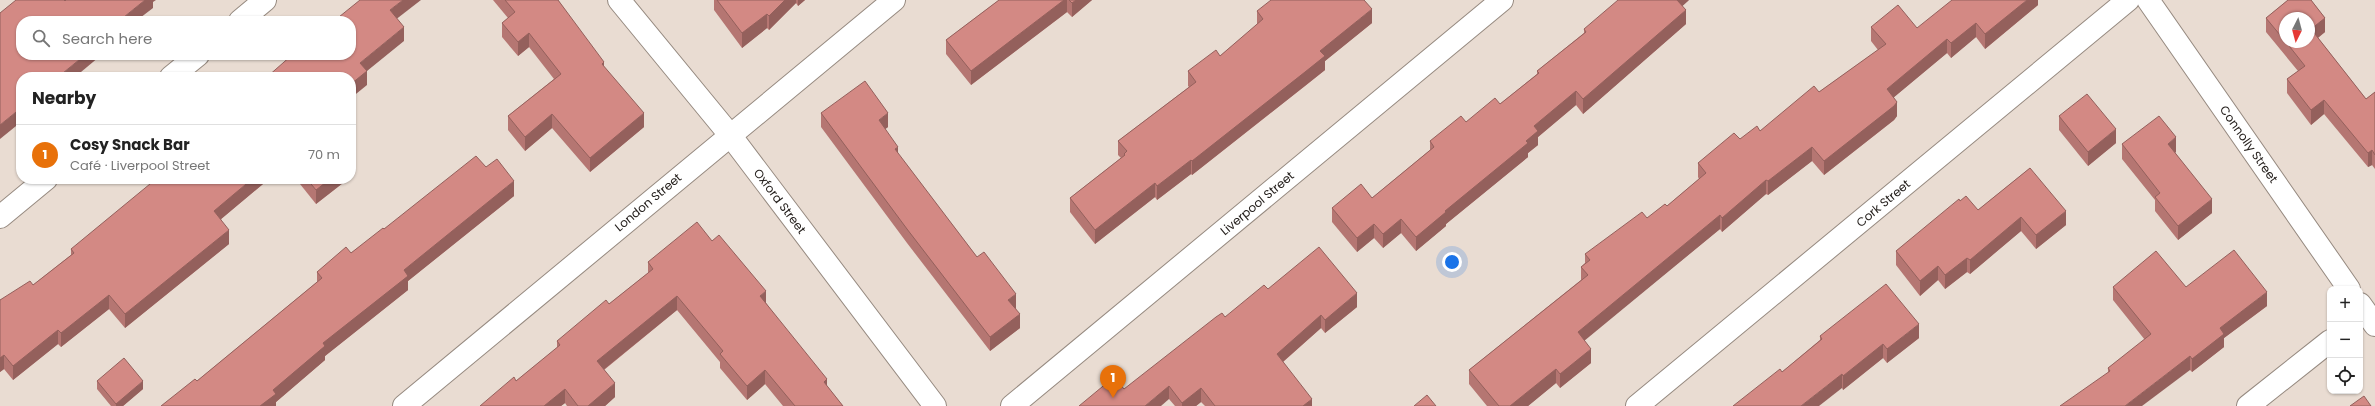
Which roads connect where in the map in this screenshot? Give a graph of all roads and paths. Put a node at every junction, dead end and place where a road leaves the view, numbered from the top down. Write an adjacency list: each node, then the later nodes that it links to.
1 (265, 0): 7 (street)
2 (619, 0): 10 (street, Oxford Street)
3 (894, 0): 10 (street, London Street)
4 (1502, 0): 17 (street, Liverpool Street)
5 (2128, 0): 18 (street, Cork Street)
6 (2148, 0): 13 (street, Connolly Street)
7 (246, 16)
8 (192, 60): 9 (street)
9 (177, 72)
10 (730, 135): 15 (street, London Street); 16 (street, Oxford Street)
11 (40, 184): 12 (street)
12 (0, 216)
13 (2348, 286)
14 (2327, 343): 19 (street)
15 (404, 406)
16 (935, 406)
17 (1012, 406)
18 (1637, 406)
19 (2248, 406)

